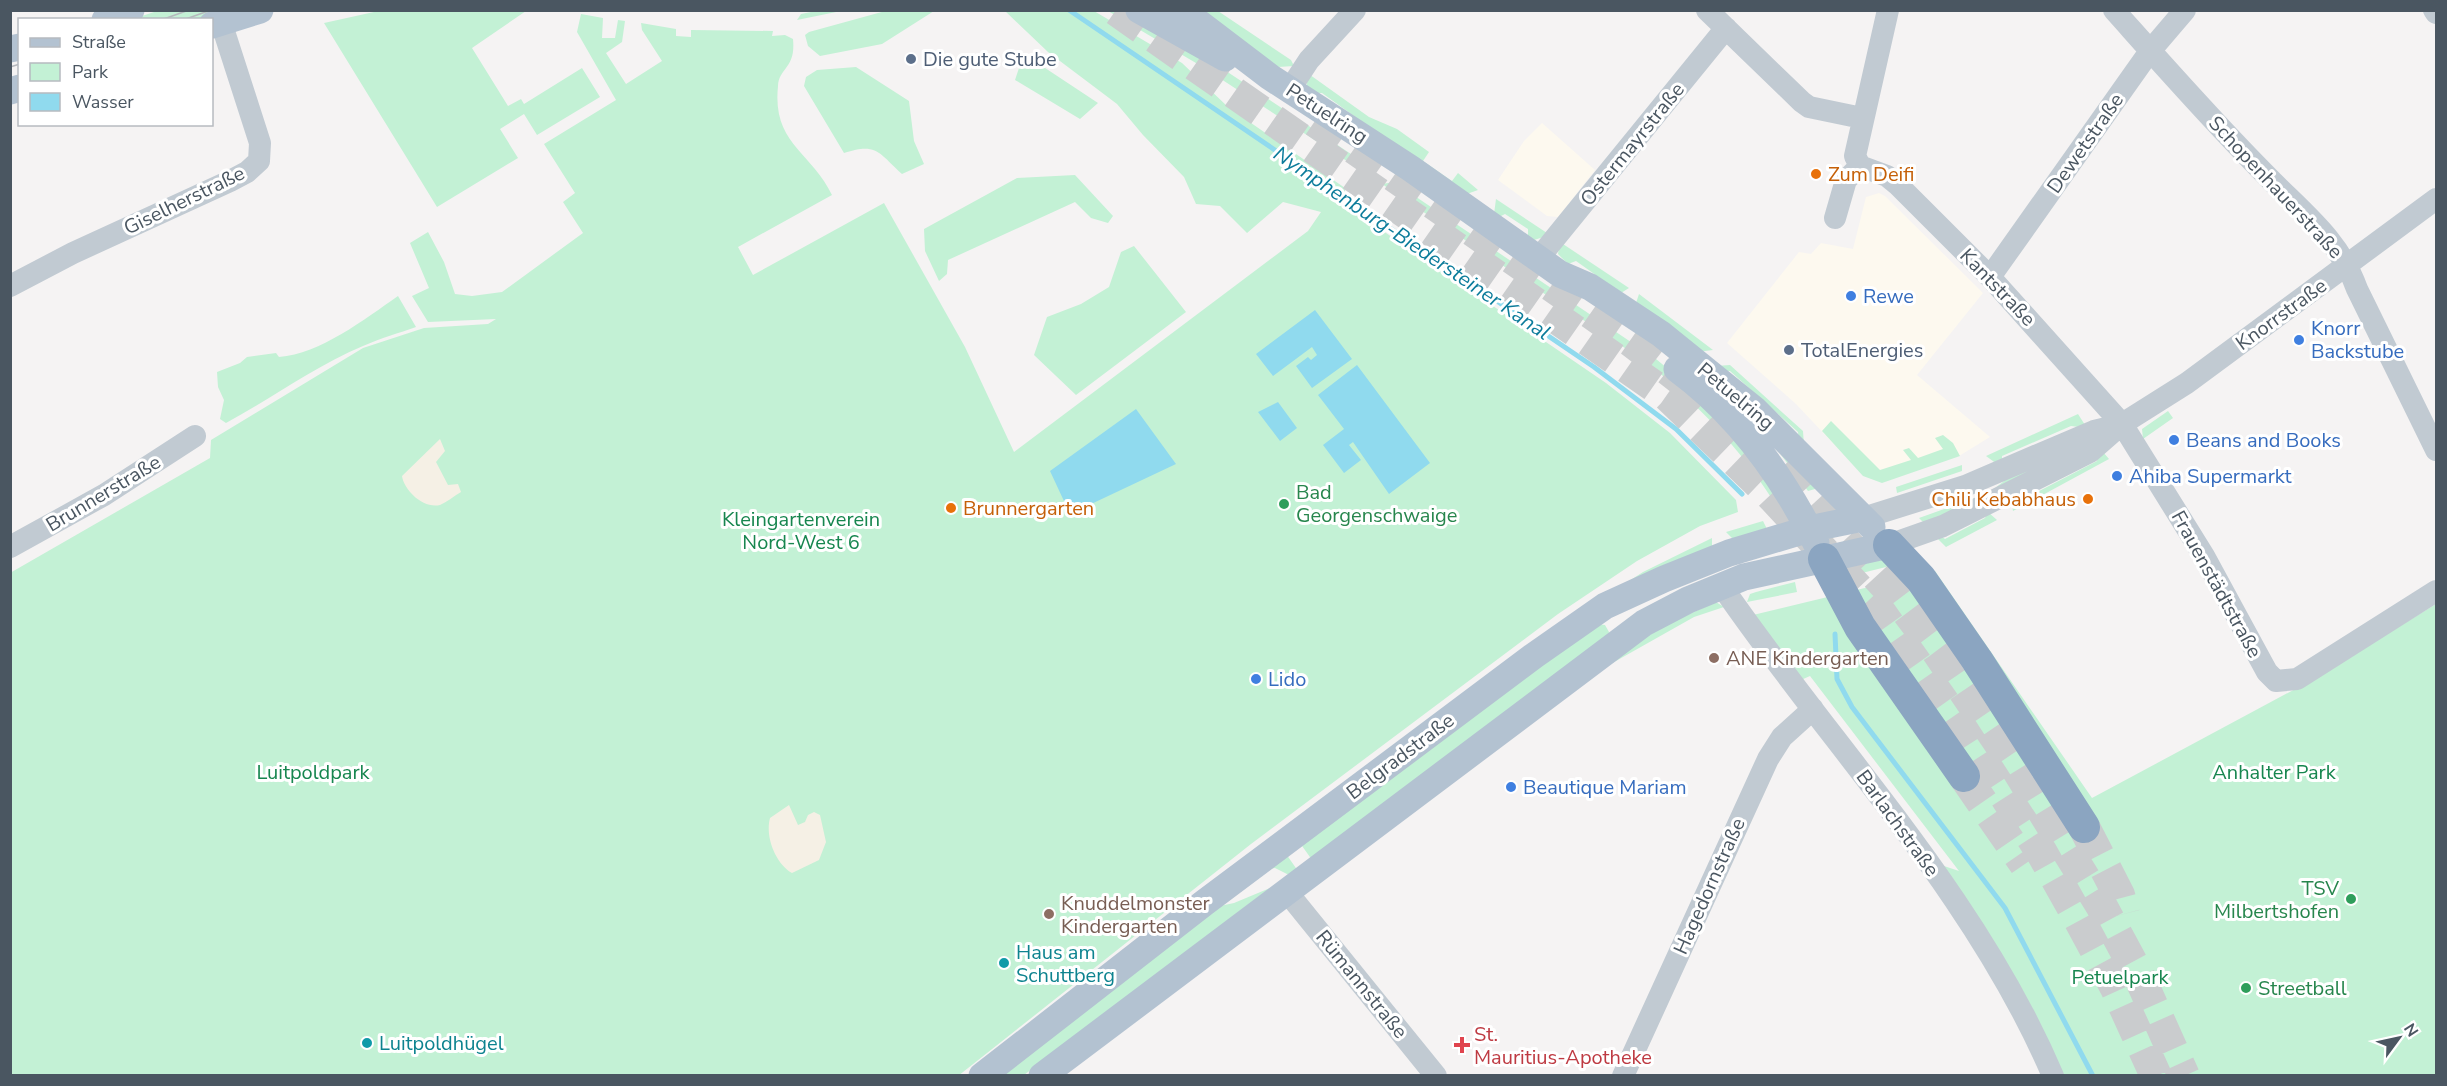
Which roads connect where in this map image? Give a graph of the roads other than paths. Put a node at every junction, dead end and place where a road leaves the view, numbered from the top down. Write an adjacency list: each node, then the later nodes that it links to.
1 (131, 10): 10 (main road)
2 (260, 10): 11 (main road)
3 (1139, 10): 14 (main road, Petuelring)
4 (1182, 10): 14 (main road, Petuelring)
5 (1355, 10): 14 (street)
6 (1707, 10): 12 (street)
7 (1888, 10): 15 (street)
8 (2114, 10): 13 (street, Schopenhauerstraße)
9 (2184, 10): 13 (street, Dewetstraße)
10 (110, 18)
11 (216, 23): 22 (street, Giselherstraße)
12 (1725, 28): 15 (street); 20 (street, Ostermayrstraße)
13 (2150, 51): 19 (street, Schopenhauerstraße); 21 (street, Dewetstraße)
14 (1280, 83): 20 (main road, Petuelring)
15 (1862, 118): 16 (street)
16 (1860, 166): 18 (street); 21 (street, Kantstraße)
17 (2436, 199): 19 (street, Knorrstraße)
18 (1835, 218)
19 (2349, 265): 23 (street, Knorrstraße); 25 (street, Schopenhauerstraße)
20 (1549, 267): 26 (main road, Petuelring); 27 (main road, Petuelring)
21 (1990, 278): 23 (street, Kantstraße)
22 (10, 286)
23 (2122, 424): 26 (street, Knorrstraße); 28 (street, Knorrstraße); 32 (street, Frauenstädtstraße)
24 (195, 436): 29 (street, Brunnerstraße)
25 (2436, 450)
26 (1863, 518): 27 (main road, Belgradstraße); 28 (main road, Petuelring)
27 (1809, 529): 30 (main road, Petuelring); 33 (main road, Belgradstraße)
28 (1889, 545): 30 (main road, Belgradstraße); 39 (highway)
29 (10, 547)
30 (1824, 559): 31 (main road, Belgradstraße); 38 (highway)
31 (1721, 585): 35 (main road, Belgradstraße); 37 (street, Barlachstraße)
32 (2436, 591)
33 (1630, 595): 34 (main road, Belgradstraße); 35 (main road)
34 (1591, 617): 36 (main road); 41 (main road, Belgradstraße)
35 (1644, 623): 36 (main road, Belgradstraße)
36 (1616, 643): 40 (main road, Belgradstraße)
37 (1814, 709): 44 (street, Hagedornstraße); 45 (street, Barlachstraße)
38 (1964, 776)
39 (2084, 826)
40 (1287, 892): 42 (main road, Belgradstraße); 43 (street, Rümannstraße)
41 (982, 1076)
42 (1042, 1076)
43 (1436, 1076)
44 (1623, 1076)
45 (2053, 1076)

